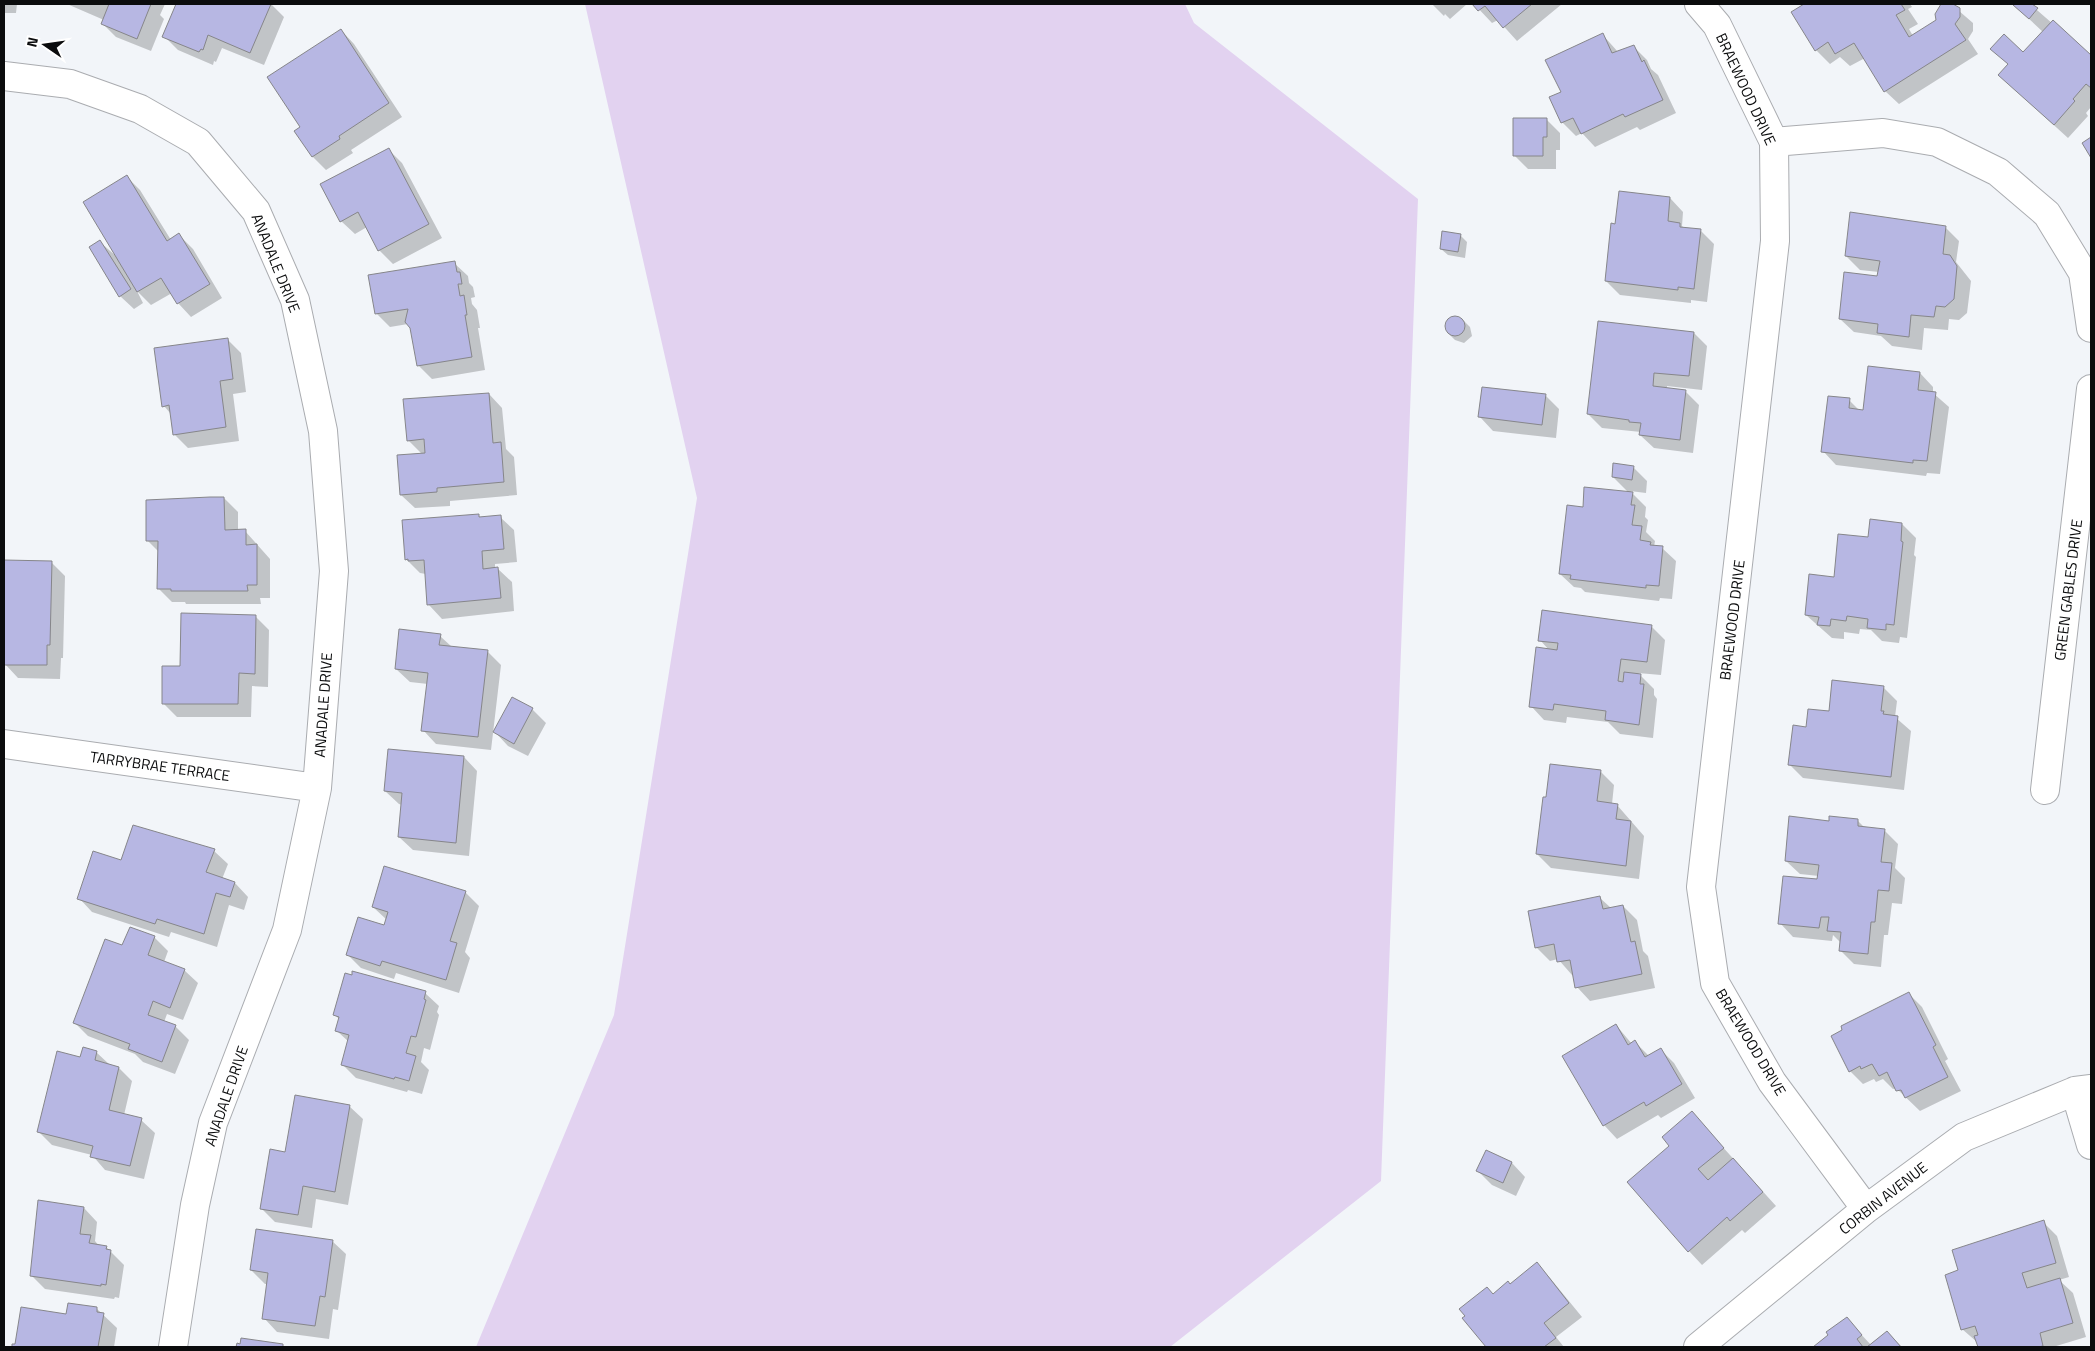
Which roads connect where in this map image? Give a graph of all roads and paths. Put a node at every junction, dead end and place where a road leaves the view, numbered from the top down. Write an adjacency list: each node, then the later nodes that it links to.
1 (1699, 4): 3 (street, BRAEWOOD DRIVE)
2 (4, 76): 7 (street, ANADALE DRIVE)
3 (1774, 142): 4 (street); 11 (street, BRAEWOOD DRIVE)
4 (2091, 328)
5 (2091, 389): 8 (street, GREEN GABLES DRIVE)
6 (4, 744): 7 (street, TARRYBRAE TERRACE)
7 (317, 788): 12 (street, ANADALE DRIVE)
8 (2045, 790)
9 (2083, 1090): 10 (street); 11 (street, CORBIN AVENUE)
10 (2091, 1145)
11 (1866, 1209): 13 (street, CORBIN AVENUE)
12 (172, 1347)
13 (1698, 1347)

